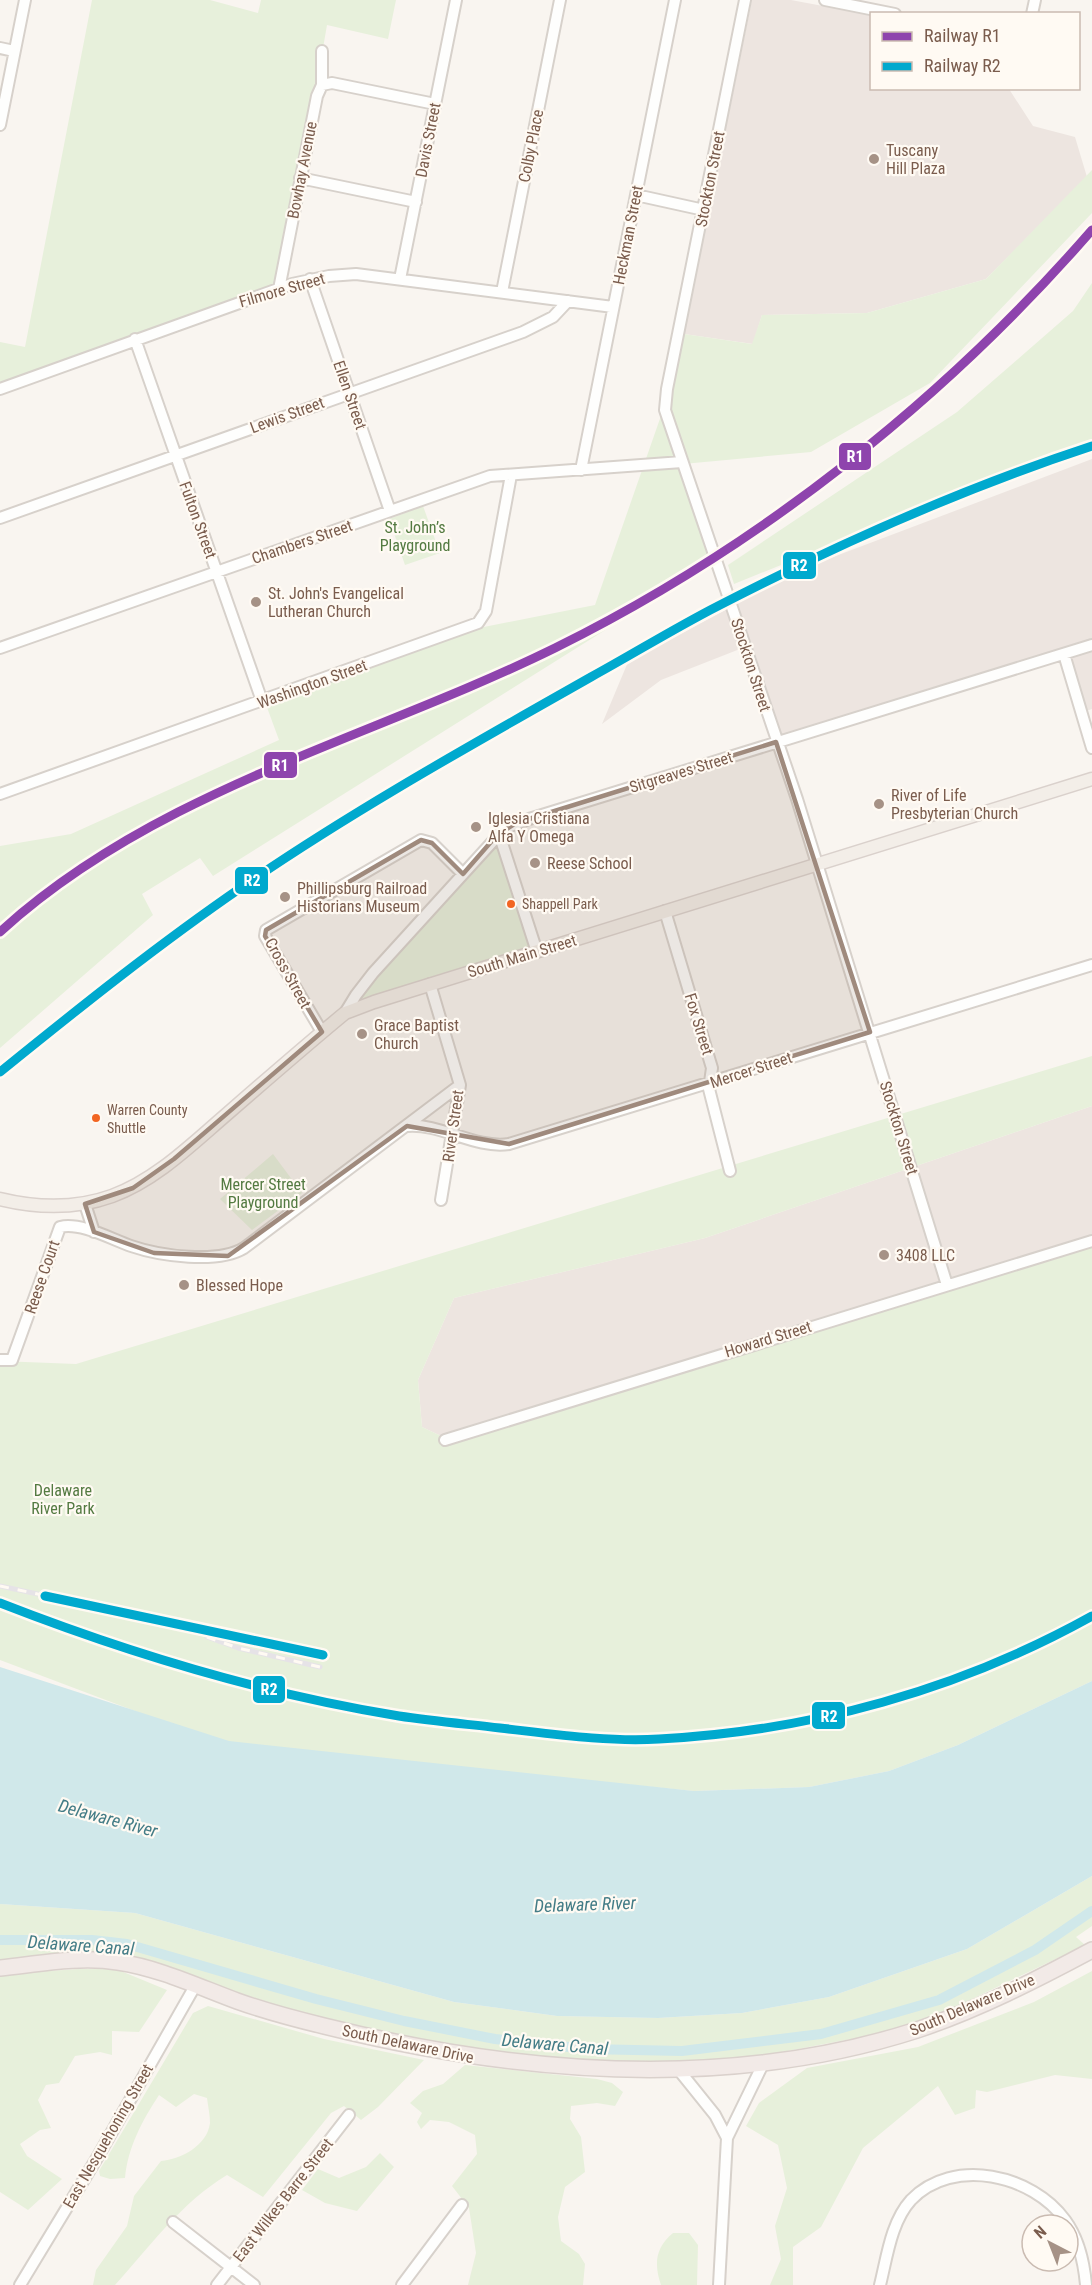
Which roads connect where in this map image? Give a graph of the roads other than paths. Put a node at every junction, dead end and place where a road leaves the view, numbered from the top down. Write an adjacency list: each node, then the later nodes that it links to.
1 (25, 0): 9 (street)
2 (456, 0): 12 (street, Davis Street)
3 (560, 0): 21 (street, Colby Place)
4 (675, 0): 15 (street, Heckman Street)
5 (745, 0): 17 (street, Stockton Street)
6 (825, 0): 7 (street)
7 (885, 12)
8 (0, 48): 9 (street)
9 (14, 51): 13 (street)
10 (322, 51): 11 (street, Bowhay Avenue)
11 (322, 85): 12 (street); 14 (street, Bowhay Avenue)
12 (435, 104): 16 (street, Davis Street)
13 (0, 125)
14 (300, 178): 16 (street); 20 (street, Bowhay Avenue)
15 (636, 195): 17 (street); 23 (street, Heckman Street)
16 (416, 202): 19 (street, Davis Street)
17 (704, 210): 28 (street, Stockton Street)
18 (310, 279): 19 (street, Filmore Street); 20 (street, Filmore Street); 26 (street, Ellen Street)
19 (400, 279): 21 (street, Filmore Street)
20 (279, 289): 24 (street, Filmore Street)
21 (502, 292): 22 (street, Filmore Street)
22 (567, 301): 23 (street, Filmore Street); 26 (street, Lewis Street)
23 (613, 307): 29 (street, Heckman Street)
24 (135, 339): 25 (street, Filmore Street); 27 (street, Fulton Street)
25 (0, 389)
26 (349, 393): 27 (street, Lewis Street); 31 (street, Ellen Street)
27 (174, 456): 32 (street, Lewis Street); 33 (street, Fulton Street)
28 (682, 462): 29 (street, Chambers Street); 38 (street, Stockton Street)
29 (581, 470): 30 (street, Chambers Street)
30 (510, 474): 31 (street, Chambers Street); 37 (street, Washington Street)
31 (390, 511): 33 (street, Chambers Street)
32 (0, 518)
33 (217, 571): 35 (street, Chambers Street); 37 (street, Fulton Street)
34 (1092, 645): 36 (street, Sitgreaves Street)
35 (0, 648)
36 (1064, 654): 38 (street, Sitgreaves Street); 39 (street)
37 (262, 701): 41 (street, Washington Street)
38 (776, 742): 42 (street, Sitgreaves Street); 43 (street, Stockton Street)
39 (1092, 748)
40 (1092, 780): 43 (main road, South Main Street)
41 (0, 794)
42 (497, 836): 44 (street, Sitgreaves Street); 46 (street)
43 (816, 866): 45 (main road, South Main Street); 51 (street, Stockton Street)
44 (463, 874): 49 (street, Sitgreaves Street); 50 (street, Cross Street)
45 (666, 911): 46 (main road, South Main Street); 52 (street, Fox Street)
46 (537, 952): 48 (main road, South Main Street)
47 (1092, 965): 51 (street, Mercer Street)
48 (430, 984): 49 (main road, South Main Street); 53 (street, River Street)
49 (345, 1013): 50 (main road, South Main Street)
50 (322, 1032): 59 (main road, South Main Street)
51 (870, 1032): 52 (street, Mercer Street); 62 (street, Stockton Street)
52 (709, 1083): 55 (street, Mercer Street); 56 (street, Fox Street)
53 (460, 1085): 54 (street); 55 (street, River Street)
54 (407, 1126): 55 (street, Mercer Street); 60 (street)
55 (452, 1135): 58 (street, River Street)
56 (730, 1171)
57 (0, 1199): 59 (main road, South Main Street)
58 (441, 1200)
59 (85, 1204): 60 (street)
60 (94, 1232): 63 (street, Reese Court)
61 (1092, 1241): 62 (street, Howard Street)
62 (947, 1285): 64 (street, Howard Street)
63 (0, 1360)
64 (445, 1440)
65 (1092, 1950): 68 (highway, South Delaware Drive)
66 (0, 1968): 67 (highway, South Delaware Drive)
67 (195, 1986): 69 (highway, South Delaware Drive); 75 (street, East Nesquehoning Street)
68 (764, 2062): 69 (highway, South Delaware Drive); 71 (street)
69 (678, 2069): 71 (street)
70 (349, 2115): 74 (street, East Wilkes Barre Street)
71 (727, 2138): 79 (street)
72 (462, 2205): 78 (street)
73 (173, 2222): 74 (street)
74 (231, 2267): 76 (street, East Wilkes Barre Street); 77 (street)
75 (20, 2285)
76 (217, 2285)
77 (254, 2285)
78 (402, 2285)
79 (719, 2285)
80 (880, 2285): 81 (street)
81 (1086, 2285)

